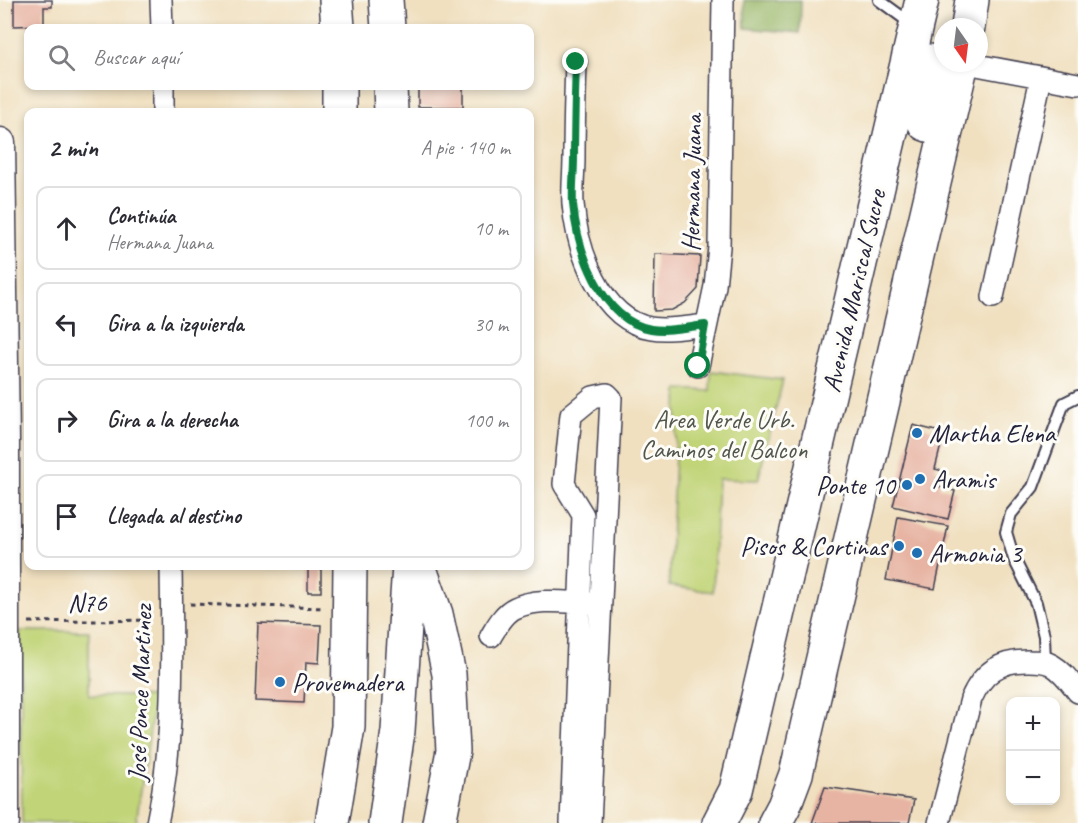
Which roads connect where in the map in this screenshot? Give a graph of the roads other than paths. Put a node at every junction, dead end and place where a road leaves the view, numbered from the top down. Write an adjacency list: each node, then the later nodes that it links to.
1 (161, 0): 10 (street)
2 (336, 0): 11 (main road)
3 (386, 0): 12 (main road)
4 (723, 0): 28 (street, Hermana Juana)
5 (879, 0): 8 (lane)
6 (941, 0): 24 (main road)
7 (972, 0): 9 (main road)
8 (919, 14): 53 (main road, Avenida Mariscal Sucre)
9 (969, 18)
10 (162, 24)
11 (338, 24)
12 (388, 24)
13 (576, 62): 28 (street)
14 (988, 68): 16 (street)
15 (962, 72): 24 (main road, Avenida Mariscal Sucre)
16 (1041, 78): 17 (street); 27 (street)
17 (1078, 84)
18 (163, 90): 21 (street)
19 (339, 90): 22 (main road)
20 (390, 90): 23 (main road)
21 (163, 108)
22 (339, 108)
23 (391, 108)
24 (948, 123): 54 (main road, Avenida Mariscal Sucre)
25 (0, 143): 26 (main road)
26 (1, 209): 31 (main road)
27 (993, 297)
28 (705, 325): 29 (street, Hermana Juana)
29 (698, 366)
30 (1078, 396): 41 (lane)
31 (2, 439): 42 (main road)
32 (583, 515): 33 (street); 33 (street); 38 (street)
33 (606, 517): 39 (street)
34 (171, 570): 47 (street, José Ponce Martinez)
35 (350, 570): 48 (main road)
36 (409, 570): 49 (main road)
37 (420, 570): 50 (main road)
38 (579, 603): 39 (street); 40 (street); 43 (street)
39 (601, 603): 43 (street)
40 (491, 636)
41 (1045, 662): 44 (street); 55 (street)
42 (2, 687): 46 (main road)
43 (587, 687): 45 (street)
44 (1078, 692)
45 (582, 788): 51 (street); 52 (street)
46 (4, 823)
47 (157, 823)
48 (332, 823)
49 (385, 823)
50 (439, 823)
51 (571, 823)
52 (590, 823)
53 (719, 823)
54 (775, 823)
55 (939, 823)

